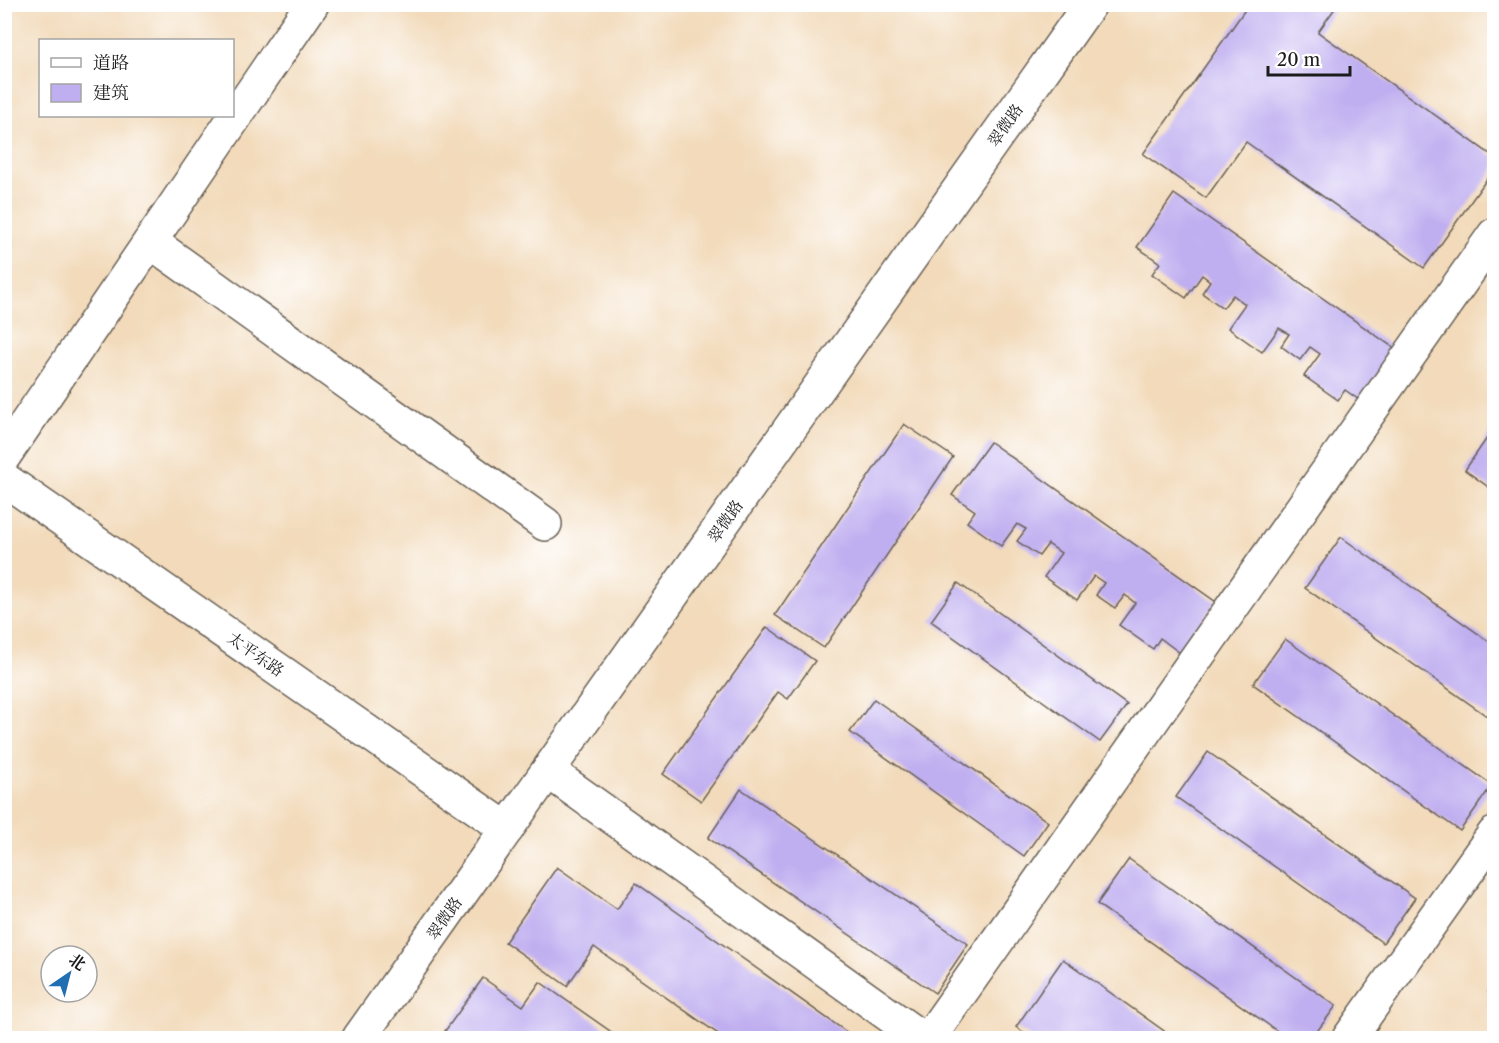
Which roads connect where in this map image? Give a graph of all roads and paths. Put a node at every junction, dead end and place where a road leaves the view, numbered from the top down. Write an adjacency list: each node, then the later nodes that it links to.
1 (312, 4): 4 (street)
2 (1090, 4): 8 (street, 翠微路)
3 (1494, 235): 13 (street)
4 (151, 242): 5 (street); 7 (street)
5 (4, 456)
6 (4, 479): 9 (street, 太平东路)
7 (545, 524)
8 (548, 771): 9 (street, 翠微路); 12 (street)
9 (507, 829): 11 (street, 翠微路)
10 (1494, 834): 14 (street)
11 (359, 1038)
12 (921, 1038)
13 (929, 1038)
14 (1349, 1038)

